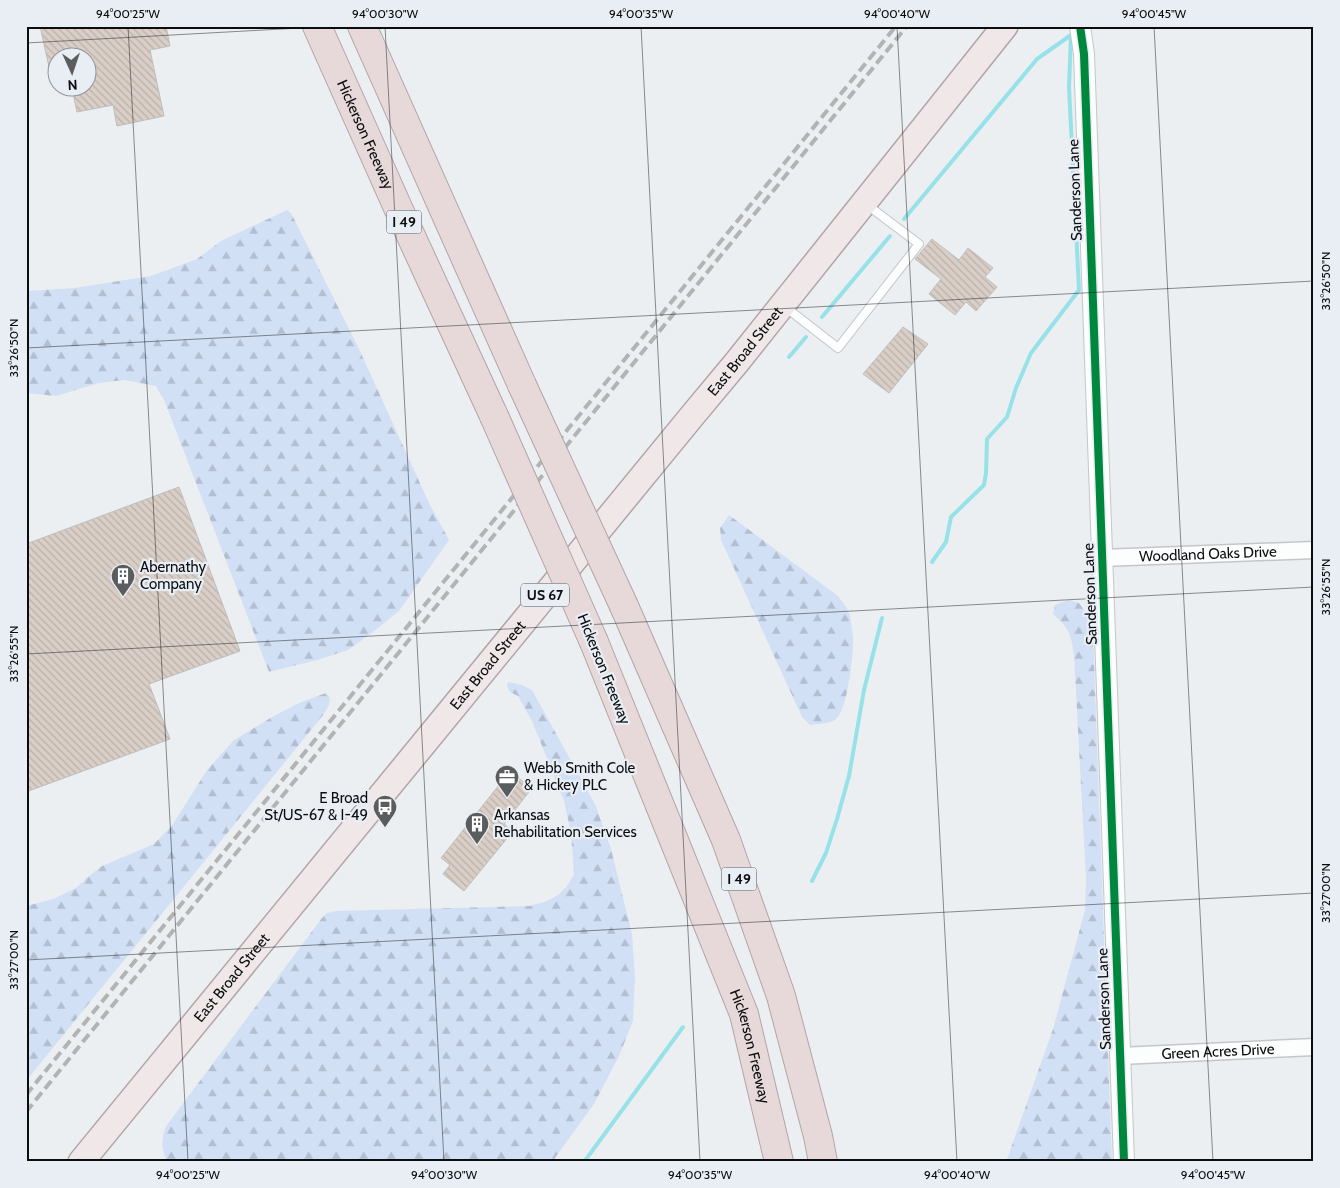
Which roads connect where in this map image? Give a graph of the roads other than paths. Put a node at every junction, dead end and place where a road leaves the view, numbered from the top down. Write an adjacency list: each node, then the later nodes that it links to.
1 (317, 26): 14 (highway, Hickerson Freeway / I 49, bridge)
2 (362, 26): 6 (highway, I 49)
3 (372, 26): 6 (highway)
4 (1005, 26): 7 (main road, East Broad Street / US 67)
5 (1080, 26): 10 (street, Sanderson Lane)
6 (434, 184): 15 (highway, I 49, bridge)
7 (865, 203): 8 (main road, East Broad Street / US 67); 8 (lane)
8 (782, 305): 13 (main road, East Broad Street / US 67)
9 (1314, 550): 10 (street, Woodland Oaks Drive)
10 (1102, 558): 12 (street, Sanderson Lane)
11 (1314, 1047): 12 (street, Green Acres Drive)
12 (1120, 1056): 16 (street, Sanderson Lane)
13 (81, 1162)
14 (779, 1162)
15 (823, 1162)
16 (1124, 1162)

